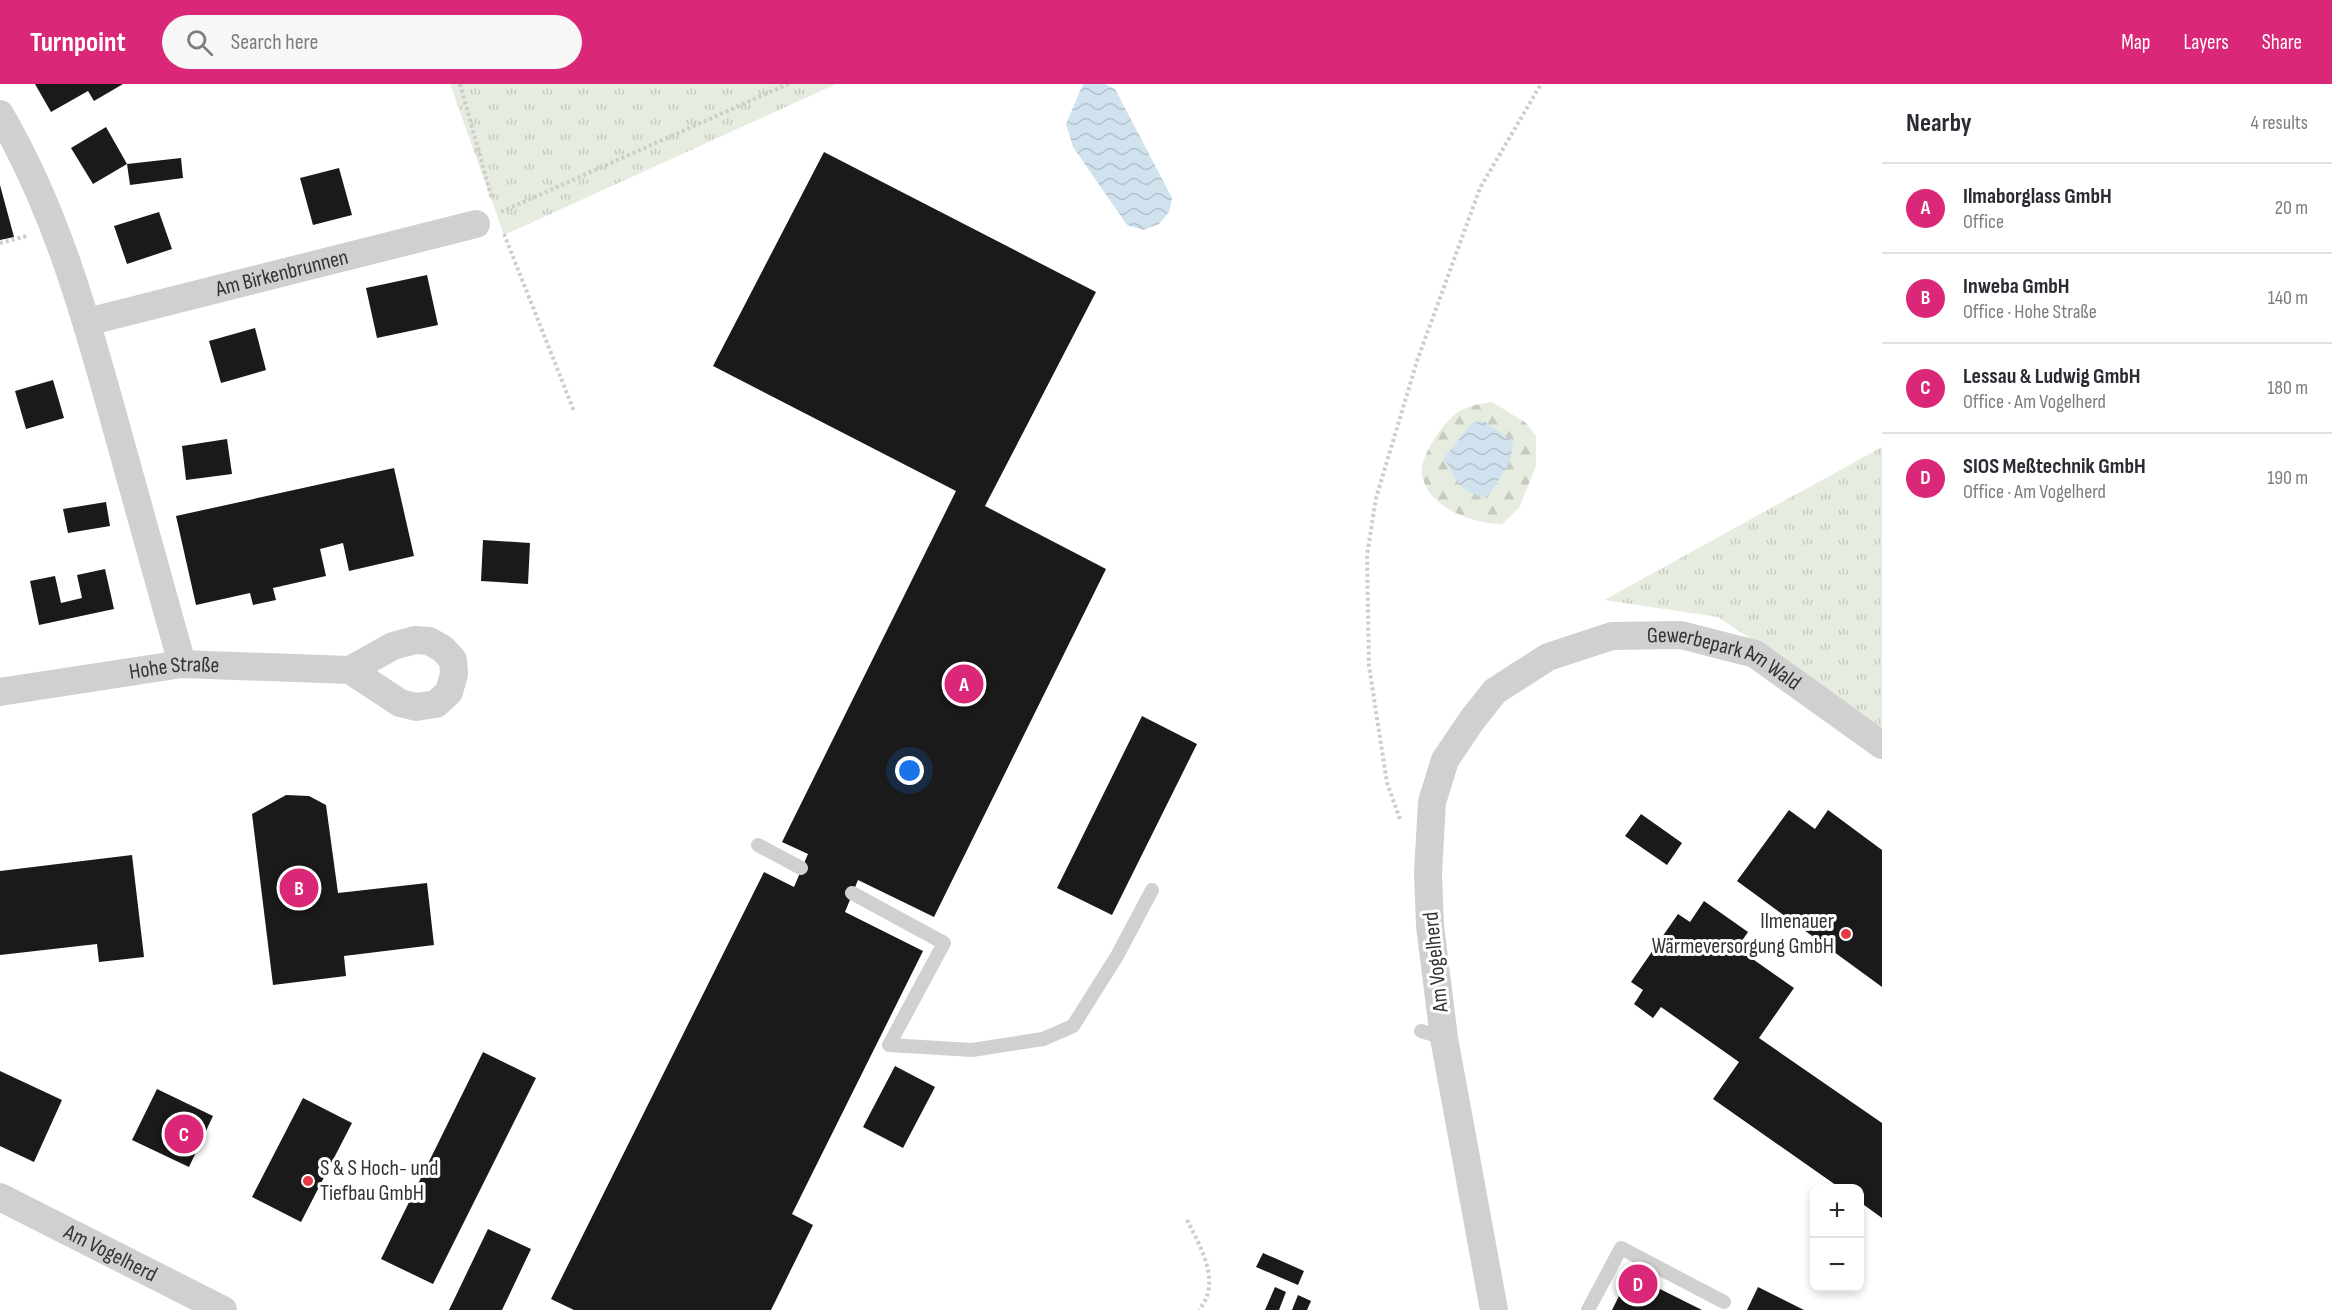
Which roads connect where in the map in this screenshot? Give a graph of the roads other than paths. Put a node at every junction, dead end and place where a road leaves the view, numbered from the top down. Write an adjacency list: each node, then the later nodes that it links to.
1 (0, 114): 3 (street)
2 (492, 217): 3 (street, Am Birkenbrunnen)
3 (87, 322): 5 (street)
4 (1548, 657): 8 (street, Gewerbepark Am Wald); 16 (street, Am Vogelherd)
5 (182, 664): 6 (street, Hohe Straße); 7 (street, Hohe Straße)
6 (350, 670)
7 (0, 692)
8 (1882, 745)
9 (758, 845): 10 (lane)
10 (801, 868)
11 (1152, 890): 12 (lane)
12 (852, 893)
13 (0, 1197): 15 (street, Am Vogelherd)
14 (1724, 1302): 17 (lane)
15 (223, 1310)
16 (1494, 1310)
17 (1588, 1310)

